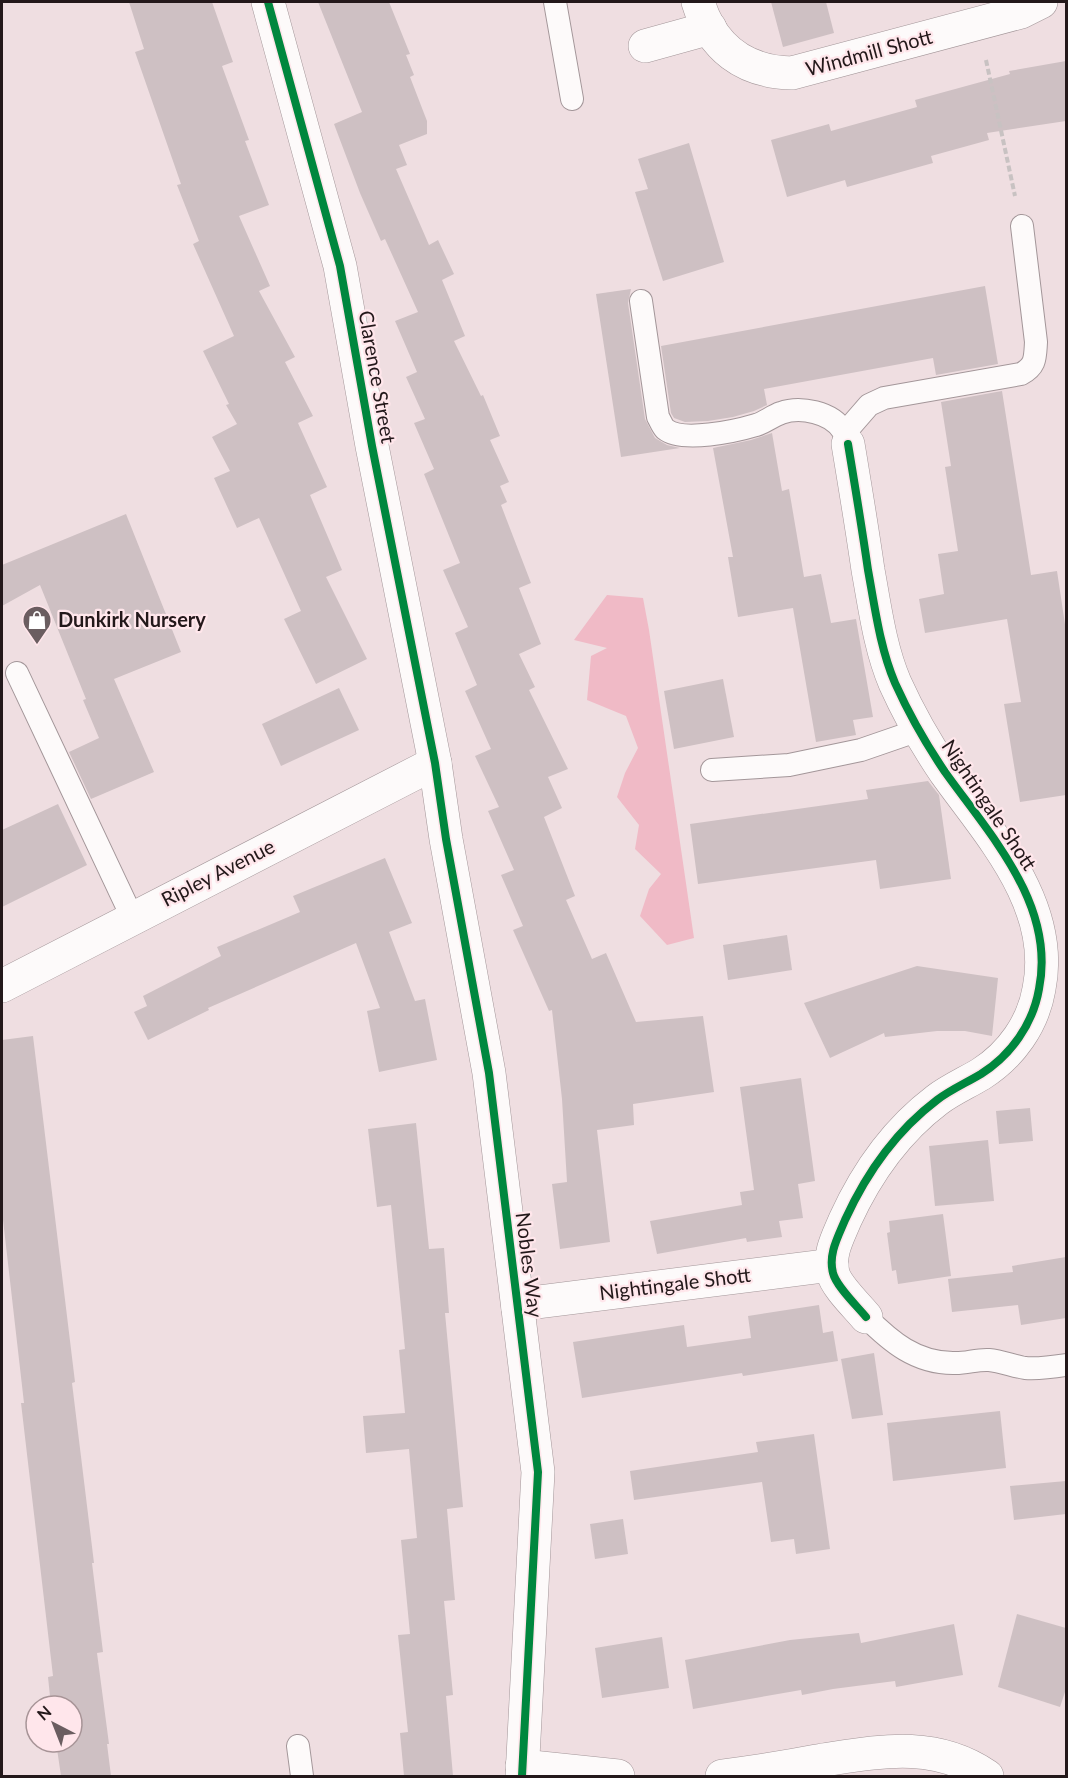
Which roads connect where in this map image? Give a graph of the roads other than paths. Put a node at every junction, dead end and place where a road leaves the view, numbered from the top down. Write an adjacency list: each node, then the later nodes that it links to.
1 (268, 2): 12 (street, Clarence Street)
2 (555, 2): 6 (lane)
3 (1041, 2): 4 (street, Windmill Shott)
4 (704, 15): 5 (street, Windmill Shott)
5 (645, 46)
6 (573, 99)
7 (1022, 226): 9 (lane)
8 (641, 301): 9 (lane, Nightingale Shott)
9 (848, 444): 11 (street, Nightingale Shott)
10 (16, 673): 14 (lane)
11 (919, 730): 13 (lane, Nightingale Shott); 16 (street, Nightingale Shott)
12 (435, 763): 14 (street, Ripley Avenue); 17 (street, Nobles Way)
13 (712, 770)
14 (132, 917): 15 (street, Ripley Avenue)
15 (2, 986)
16 (832, 1265): 17 (street, Nightingale Shott); 18 (street)
17 (518, 1308): 21 (street, Nobles Way)
18 (866, 1317): 19 (lane)
19 (1066, 1365)
20 (298, 1746): 22 (lane)
21 (522, 1771): 23 (street)
22 (302, 1776)
23 (618, 1776)
24 (722, 1776): 25 (street)
25 (987, 1776)

